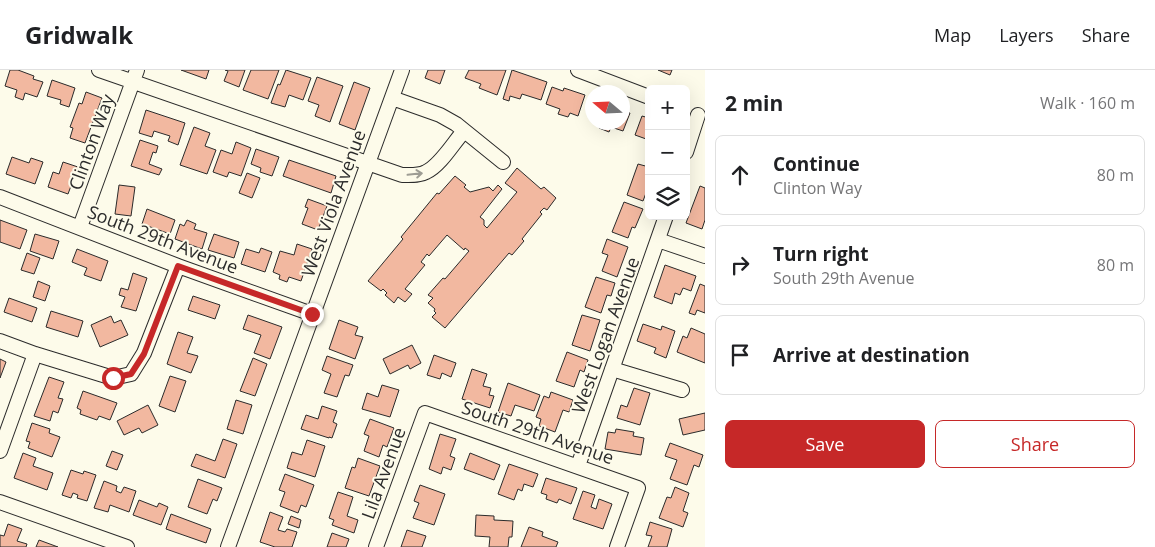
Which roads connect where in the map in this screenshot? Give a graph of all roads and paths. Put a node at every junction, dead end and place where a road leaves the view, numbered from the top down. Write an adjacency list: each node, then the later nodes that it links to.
1 (99, 70): 4 (street)
2 (402, 70): 6 (street, West Viola Avenue)
3 (578, 70): 5 (street)
4 (135, 76): 10 (street); 14 (street, Clinton Way)
5 (645, 95)
6 (392, 98): 8 (street); 10 (street, West Viola Avenue)
7 (696, 115): 9 (street)
8 (464, 131): 10 (street, one-way to 8); 11 (street)
9 (690, 137)
10 (368, 162): 18 (street, West Viola Avenue)
11 (503, 162)
12 (0, 197): 14 (street, South 29th Avenue)
13 (665, 220): 15 (street, West Logan Avenue)
14 (80, 227): 17 (street, South 29th Avenue)
15 (658, 240): 16 (street); 21 (street, West Logan Avenue)
16 (705, 256)
17 (178, 266): 18 (street, South 29th Avenue); 20 (street)
18 (312, 314): 28 (street, West Viola Avenue)
19 (0, 341): 20 (street)
20 (36, 354): 24 (street)
21 (612, 369): 22 (street); 25 (street, West Logan Avenue)
22 (682, 390)
23 (425, 412): 25 (street, South 29th Avenue); 29 (street, Lila Avenue)
24 (0, 451)
25 (578, 466): 30 (street, South 29th Avenue)
26 (0, 502): 27 (street)
27 (127, 547)
28 (228, 547)
29 (376, 547)
30 (617, 547)

